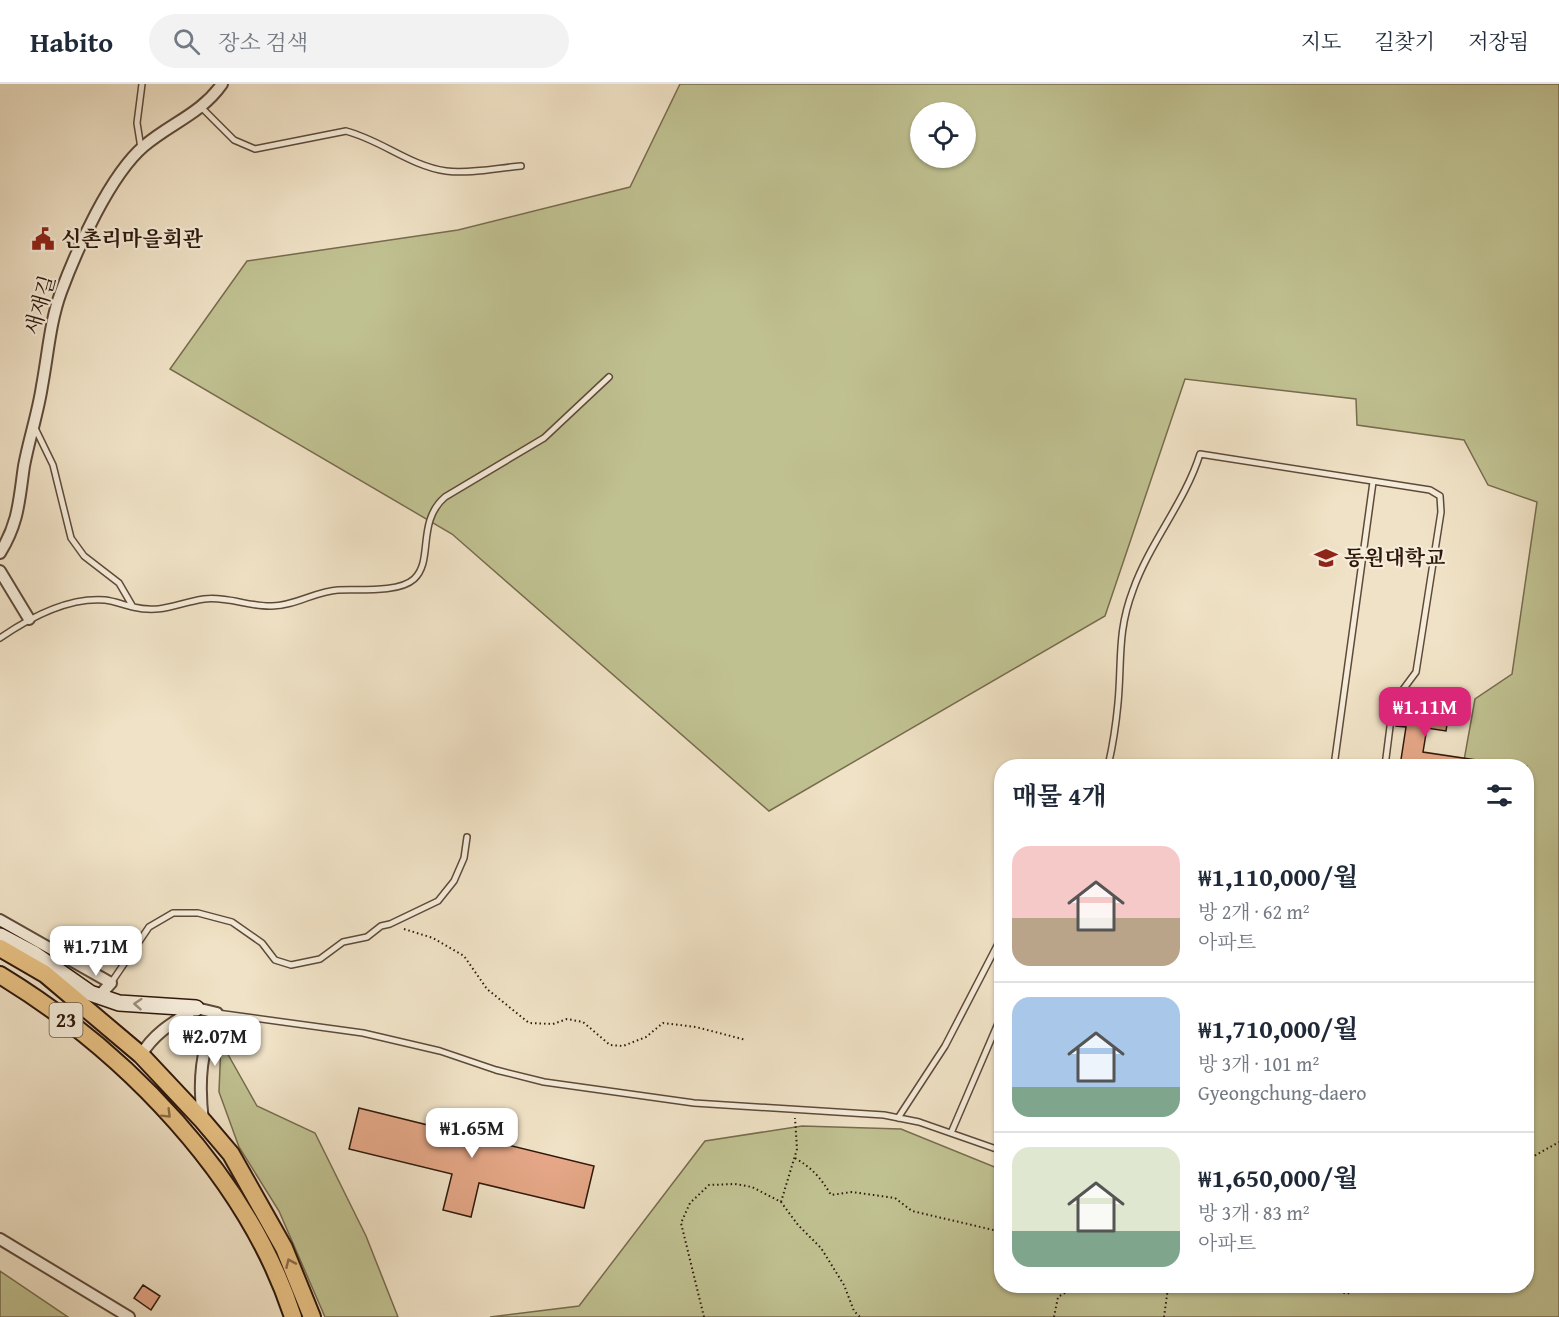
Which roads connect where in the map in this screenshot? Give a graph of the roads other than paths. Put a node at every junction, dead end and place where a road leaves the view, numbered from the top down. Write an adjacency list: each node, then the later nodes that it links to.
1 (142, 84): 4 (lane)
2 (222, 84): 3 (street, 새재길)
3 (202, 108): 4 (street, 새재길); 5 (lane)
4 (141, 148): 7 (street, 새재길)
5 (521, 166)
6 (609, 377): 11 (lane)
7 (34, 427): 9 (street, 새재길); 11 (lane)
8 (1373, 482): 14 (lane); 15 (lane); 16 (lane)
9 (0, 553)
10 (0, 572): 12 (street)
11 (133, 607): 12 (lane)
12 (29, 619): 13 (lane)
13 (0, 638)
14 (1109, 759)
15 (1335, 759)
16 (1386, 759)
17 (467, 837): 23 (lane)
18 (0, 920): 23 (street)
19 (0, 936): 24 (street)
20 (0, 948): 28 (main road, 23)
21 (994, 951): 30 (lane)
22 (0, 975): 29 (main road, 23)
23 (111, 983): 24 (street)
24 (99, 996): 25 (street, one-way to 24)
25 (196, 1008): 26 (street); 28 (street)
26 (218, 1013): 30 (lane); 31 (street)
27 (994, 1033): 32 (lane)
28 (141, 1055): 29 (street); 31 (main road)
29 (126, 1072): 36 (main road, one-way to 36)
30 (898, 1118): 32 (lane)
31 (203, 1120): 37 (main road, one-way to 31)
32 (951, 1133): 33 (lane)
33 (994, 1148)
34 (0, 1239): 35 (street)
35 (129, 1317)
36 (293, 1317)
37 (312, 1317)

